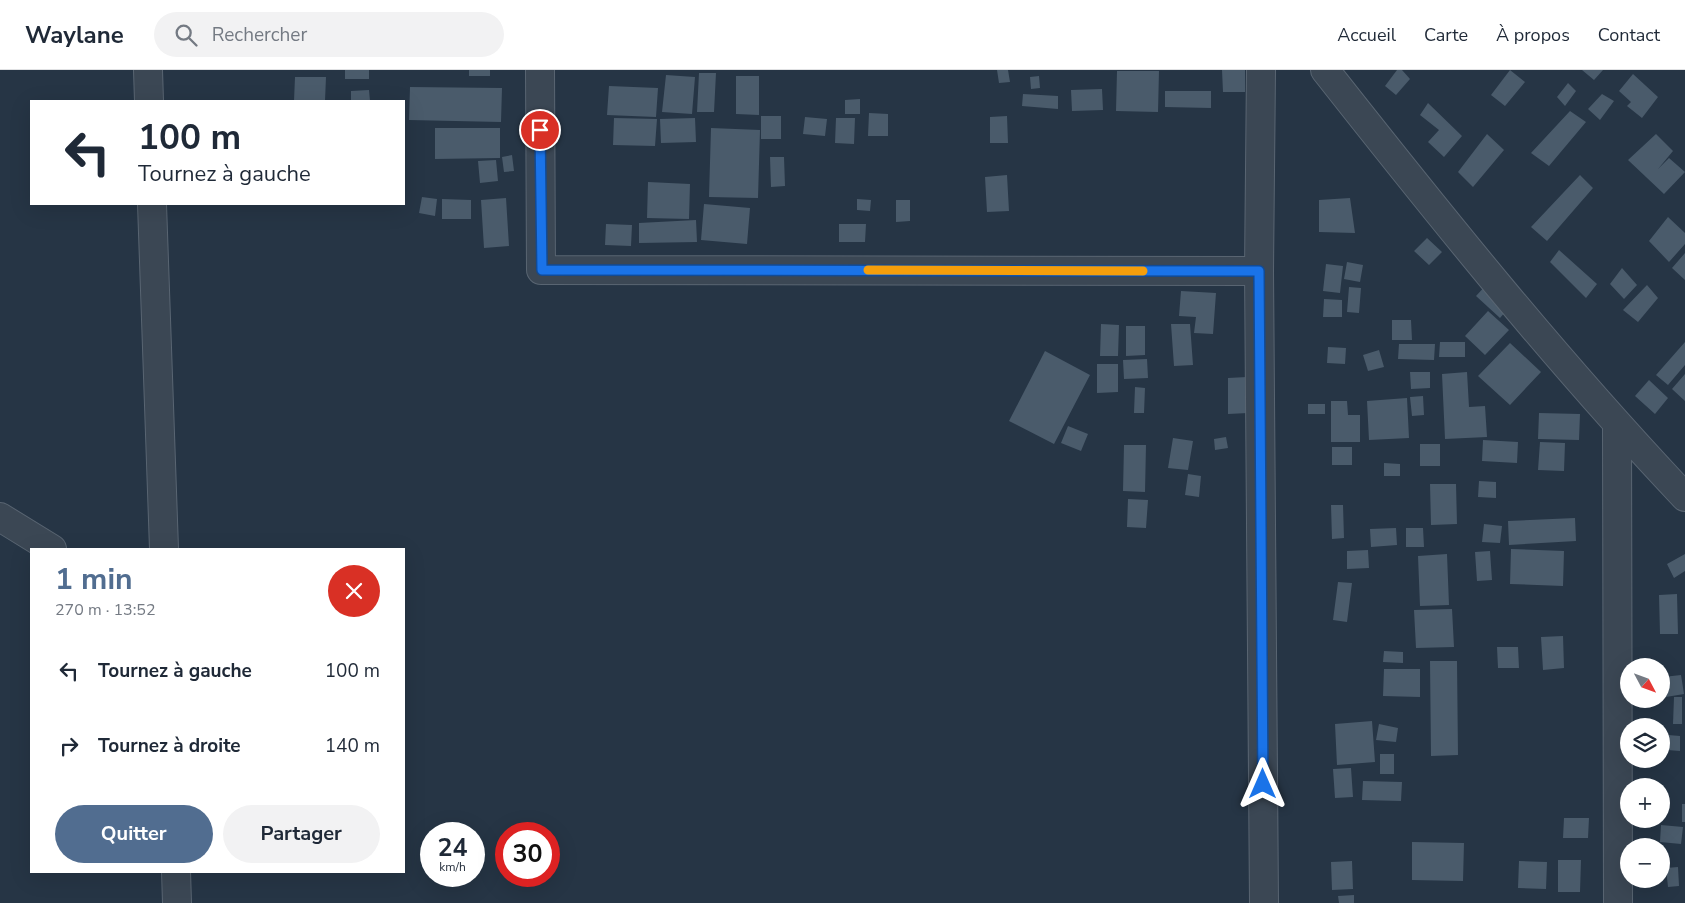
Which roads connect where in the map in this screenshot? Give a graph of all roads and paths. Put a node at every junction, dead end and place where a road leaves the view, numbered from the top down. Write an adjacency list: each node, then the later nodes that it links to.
1 (148, 70): 5 (street)
2 (540, 70): 7 (street)
3 (1261, 70): 7 (street)
4 (1326, 70): 8 (street)
5 (149, 100)
6 (152, 205): 12 (street)
7 (1259, 271): 15 (street)
8 (1617, 425): 9 (street); 16 (street)
9 (1685, 497)
10 (0, 517): 11 (street)
11 (50, 548)
12 (164, 548)
13 (176, 873): 14 (street)
14 (178, 903)
15 (1264, 903)
16 (1618, 903)

